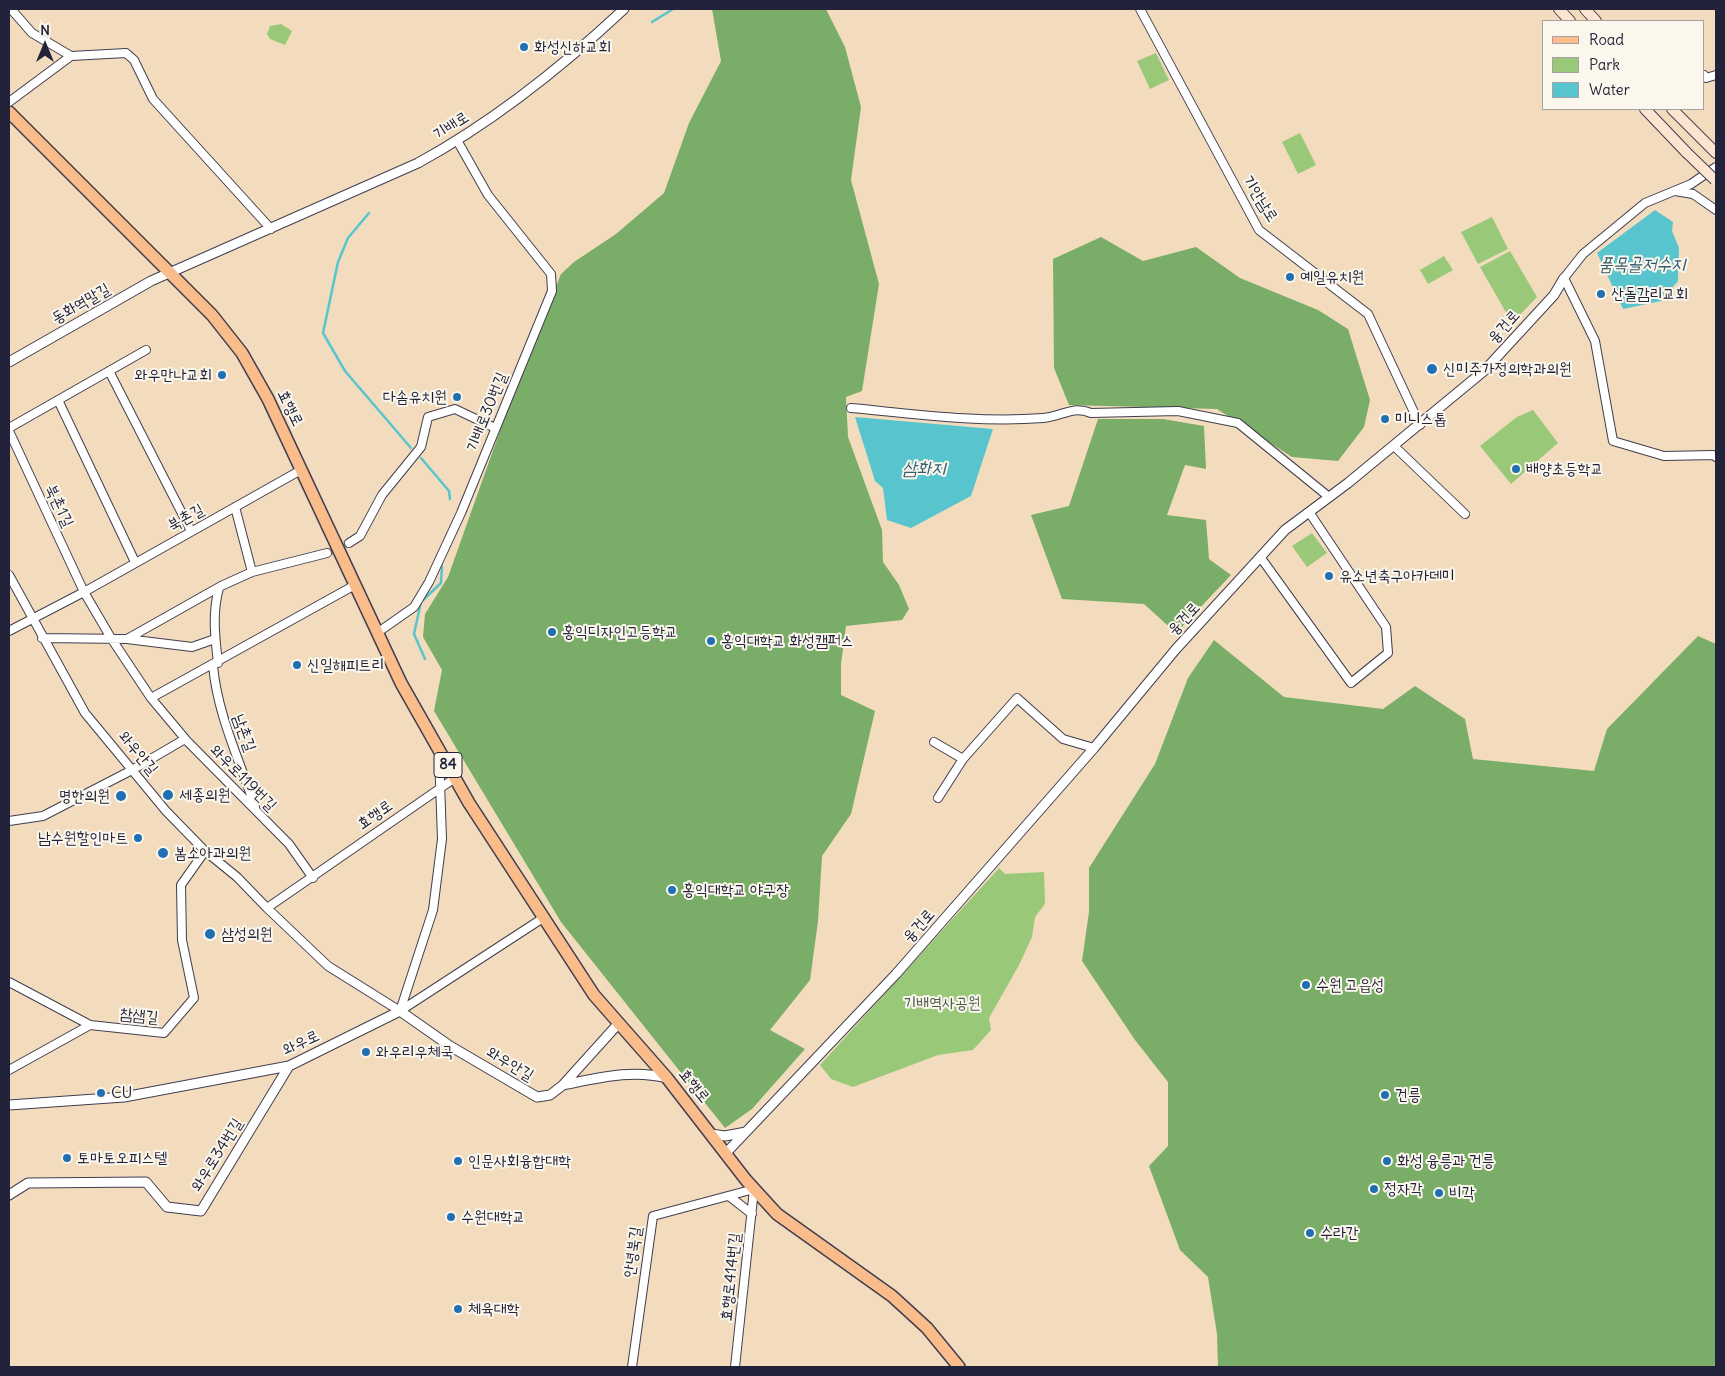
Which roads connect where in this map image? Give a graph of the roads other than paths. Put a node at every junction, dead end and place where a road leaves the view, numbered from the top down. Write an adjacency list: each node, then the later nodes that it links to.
1 (11, 9): 8 (street)
2 (624, 9): 13 (street, 기배로)
3 (1140, 9): 27 (street, 기안남로)
4 (1559, 9): 6 (main road)
5 (1585, 9): 7 (main road)
6 (1569, 20)
7 (1595, 20)
8 (72, 56): 9 (street); 19 (street)
9 (9, 102)
10 (1646, 110): 16 (main road, bridge)
11 (1673, 110): 14 (main road)
12 (9, 112): 20 (main road, 효행로 / 84)
13 (458, 142): 19 (street, 기배로); 28 (street, 기배로30번길)
14 (1716, 153)
15 (1716, 168): 17 (street, 융건로)
16 (1716, 180)
17 (1674, 190): 18 (street); 21 (street, 융건로)
18 (1716, 210)
19 (270, 229): 20 (street, 기배로)
20 (169, 272): 23 (street, 동화역말길); 32 (main road, 효행로 / 84)
21 (1564, 278): 27 (street, 융건로); 31 (street)
22 (146, 350): 24 (street)
23 (9, 362)
24 (109, 371): 25 (street); 37 (street)
25 (58, 400): 29 (street); 41 (street)
26 (851, 408): 33 (street)
27 (1420, 425): 30 (street, 융건로)
28 (495, 428): 38 (street); 49 (street, 기배로30번길)
29 (9, 430): 46 (street, 북촌1길)
30 (1394, 446): 33 (street, 융건로); 36 (street)
31 (1716, 457)
32 (301, 470): 34 (street, 북촌길); 44 (main road, 효행로 / 84)
33 (1329, 498): 35 (street, 융건로)
34 (235, 507): 37 (street, 북촌길); 42 (street)
35 (1309, 512): 40 (street, 융건로); 40 (street)
36 (1465, 514)
37 (191, 531): 41 (street, 북촌길)
38 (349, 543)
39 (327, 553): 42 (street)
40 (1260, 558): 58 (street, 융건로)
41 (135, 562): 46 (street, 북촌길)
42 (252, 572): 45 (street)
43 (9, 574): 47 (street, 와우안길)
44 (355, 585): 49 (main road, 효행로 / 84); 54 (street)
45 (219, 588): 52 (street); 53 (street, 남촌길)
46 (84, 592): 47 (street, 북촌길); 51 (street, 와우로119번길)
47 (32, 618): 48 (street, 북촌길); 50 (street, 와우안길)
48 (9, 631)
49 (377, 633): 59 (main road, 효행로 / 84)
50 (42, 638): 51 (street); 61 (street, 와우안길)
51 (110, 638): 52 (street); 55 (street, 와우로119번길)
52 (127, 639): 53 (street)
53 (215, 639): 54 (street, 남촌길)
54 (216, 664): 55 (street); 65 (street, 남촌길)
55 (151, 698): 56 (street, 와우로119번길)
56 (185, 738): 61 (street); 65 (street, 와우로119번길)
57 (934, 742): 60 (street)
58 (1094, 748): 60 (street); 80 (street, 융건로)
59 (439, 749): 62 (main road, 효행로 / 84); 63 (street)
60 (962, 759): 64 (street)
61 (132, 770): 66 (street); 67 (street, 와우안길)
62 (455, 778): 63 (street, 효행로); 70 (main road, 효행로 / 84)
63 (440, 789): 68 (street, 효행로); 72 (street)
64 (938, 798)
65 (256, 809): 68 (street, 와우로119번길)
66 (9, 821)
67 (205, 851): 69 (street, 와우안길); 74 (street, 참샘길)
68 (313, 878): 69 (street)
69 (267, 908): 72 (street, 와우안길)
70 (542, 918): 72 (street, 와우로); 73 (main road, 효행로 / 84)
71 (9, 982): 74 (street, 참샘길)
72 (400, 1011): 75 (street, 와우로); 78 (street, 와우안길)
73 (618, 1024): 77 (main road, 효행로 / 84); 78 (street, 와우안길)
74 (90, 1025): 76 (street)
75 (290, 1066): 79 (street, 와우로); 84 (street, 와우로34번길)
76 (9, 1070)
77 (667, 1078): 78 (street); 81 (main road, 효행로 / 84)
78 (562, 1085)
79 (9, 1105)
80 (746, 1132): 81 (street); 82 (street, 융건로)
81 (711, 1134): 82 (main road, 효행로 / 84)
82 (726, 1153): 83 (main road, 효행로 / 84)
83 (754, 1189): 85 (street, 안녕북길); 86 (street, 효행로414번길); 89 (main road, 효행로 / 84)
84 (9, 1195)
85 (729, 1196): 86 (street); 87 (street, 안녕북길)
86 (752, 1214): 88 (street, 효행로414번길)
87 (632, 1367)
88 (735, 1367)
89 (959, 1367)

